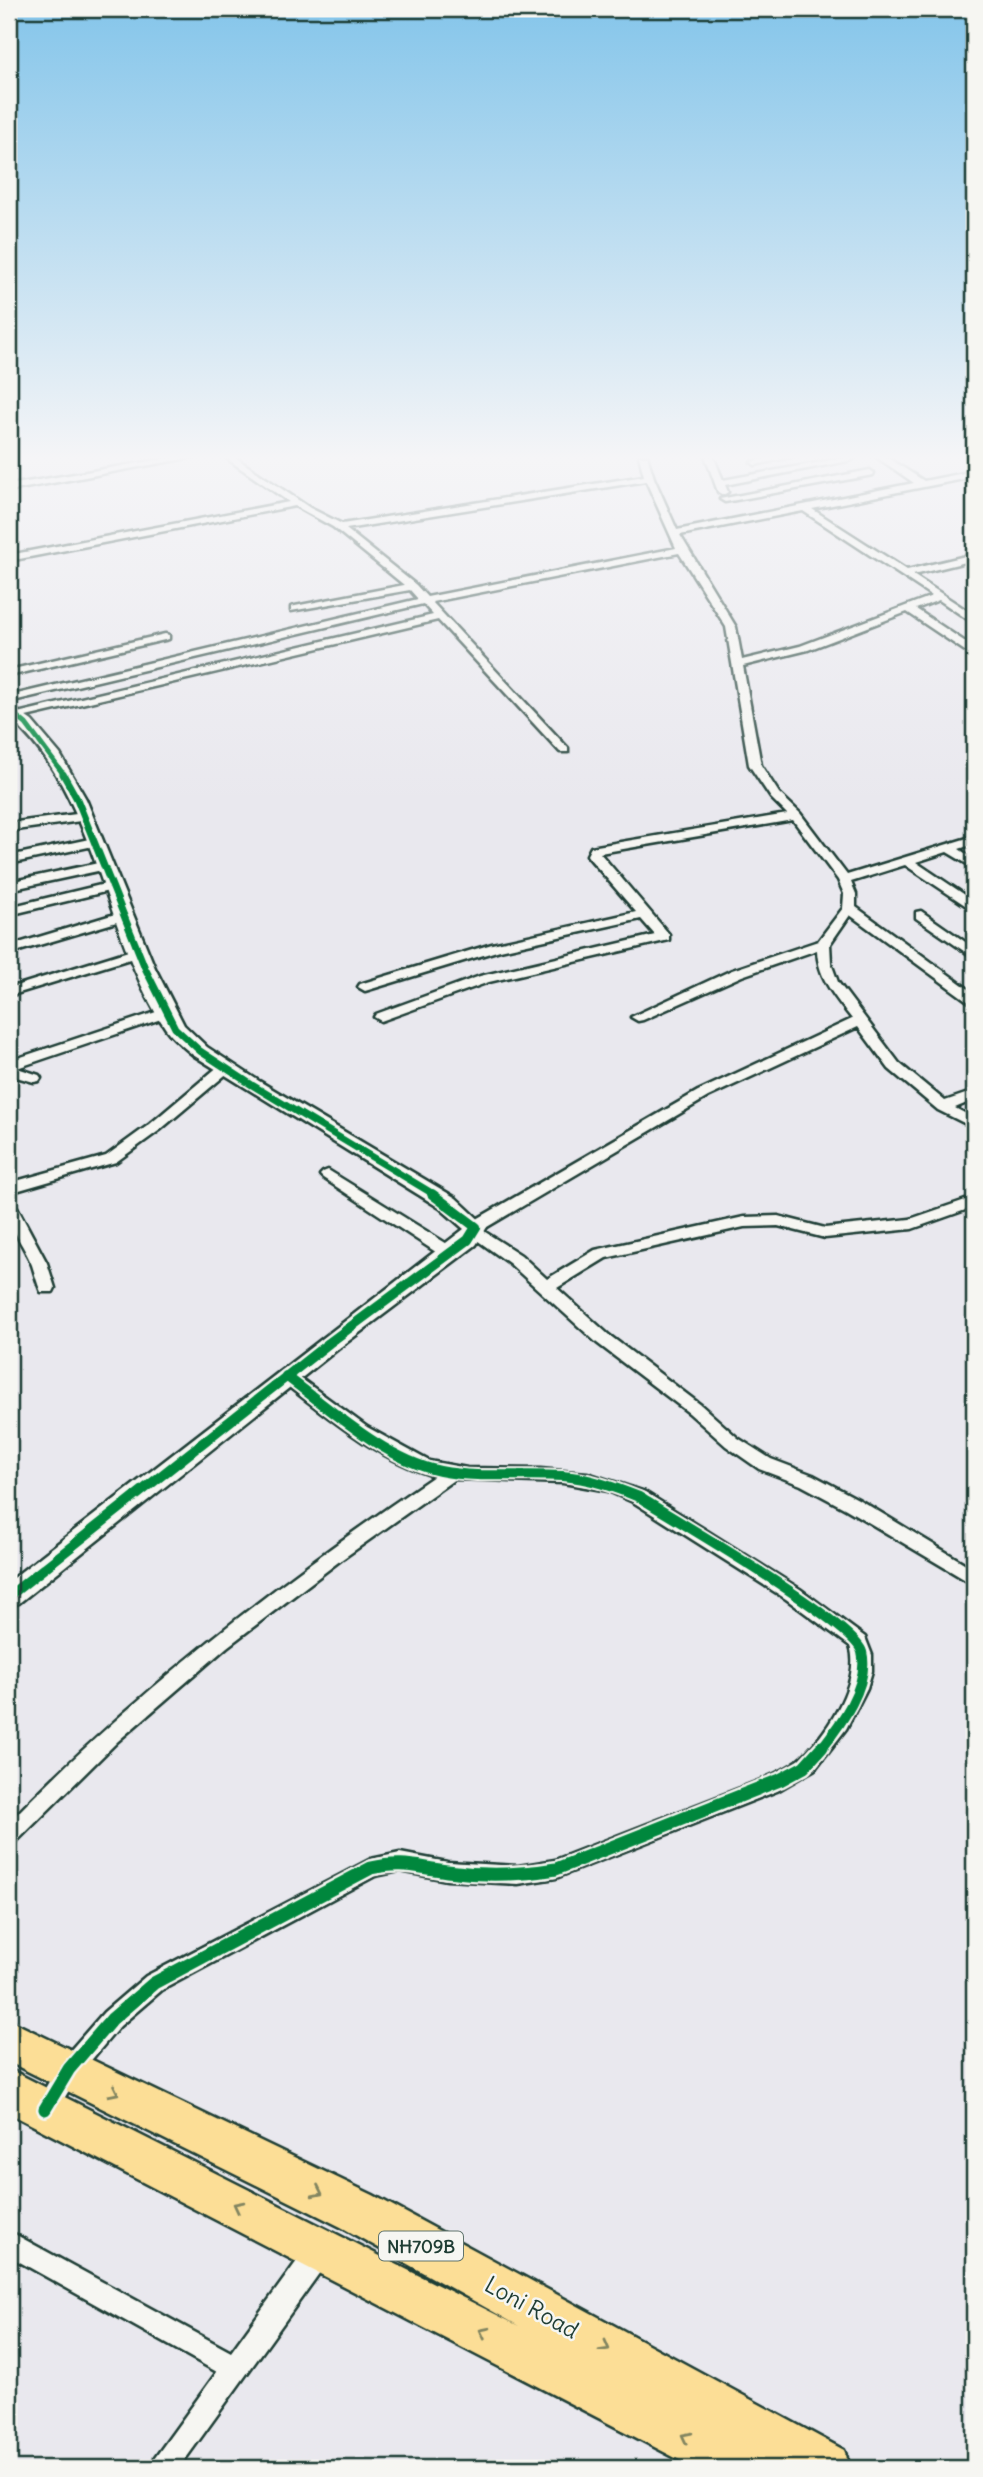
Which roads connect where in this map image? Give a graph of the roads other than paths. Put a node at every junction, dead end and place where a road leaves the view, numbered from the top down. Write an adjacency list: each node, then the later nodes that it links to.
1 (393, 572): 6 (street)
2 (573, 572): 8 (street)
3 (697, 572): 15 (street)
4 (914, 572): 5 (street)
5 (908, 573): 7 (street)
6 (412, 587): 8 (street); 10 (street)
7 (941, 596): 9 (street); 12 (street)
8 (424, 601): 11 (street); 17 (street)
9 (908, 608): 14 (street); 15 (street)
10 (295, 609)
11 (439, 617): 17 (street); 18 (street)
12 (974, 619)
13 (165, 637): 16 (street)
14 (969, 649)
15 (739, 664): 19 (street)
16 (9, 673)
17 (11, 711): 20 (street)
18 (564, 750)
19 (796, 816): 29 (street); 35 (street)
20 (84, 817): 21 (street); 23 (street)
21 (9, 827)
22 (974, 840): 24 (street)
23 (94, 842): 25 (street); 28 (street)
24 (949, 848): 26 (street); 27 (street)
25 (9, 860)
26 (908, 862): 29 (street); 32 (street)
27 (974, 864)
28 (103, 866): 30 (street); 31 (street)
29 (844, 880): 33 (street)
30 (9, 886)
31 (113, 886): 34 (street); 36 (street)
32 (974, 907)
33 (849, 908): 38 (street); 44 (street)
34 (9, 911)
35 (645, 914): 42 (street); 46 (street)
36 (125, 915): 39 (street); 40 (street)
37 (921, 915): 41 (street)
38 (823, 944): 47 (street); 48 (street)
39 (9, 950)
40 (138, 952): 43 (street); 45 (street)
41 (974, 954)
42 (365, 987)
43 (9, 992)
44 (974, 999)
45 (165, 1013): 49 (street); 50 (street)
46 (381, 1017)
47 (638, 1017)
48 (860, 1021): 53 (street); 59 (street)
49 (9, 1068): 51 (street)
50 (225, 1068): 56 (street); 59 (street)
51 (34, 1078)
52 (974, 1095): 53 (street)
53 (943, 1107): 54 (street)
54 (974, 1125)
55 (328, 1175): 60 (street)
56 (9, 1188)
57 (974, 1202): 61 (street)
58 (9, 1208): 62 (street)
59 (476, 1230): 60 (street); 61 (street)
60 (451, 1254): 63 (street)
61 (546, 1287): 65 (street)
62 (47, 1288)
63 (286, 1376): 64 (street); 66 (street)
64 (453, 1472): 67 (street); 69 (street)
65 (974, 1578)
66 (9, 1596)
67 (9, 1836)
68 (9, 2040): 69 (highway, Loni Road / NH709B)
69 (69, 2070): 70 (street); 76 (highway, Loni Road / NH709B, one-way to 76)
70 (27, 2100): 72 (highway, NH709B, one-way to 70)
71 (9, 2243): 73 (street)
72 (322, 2248): 73 (street); 75 (highway, NH709B, one-way to 72)
73 (235, 2368): 74 (street)
74 (163, 2468)
75 (747, 2468)
76 (826, 2468)

